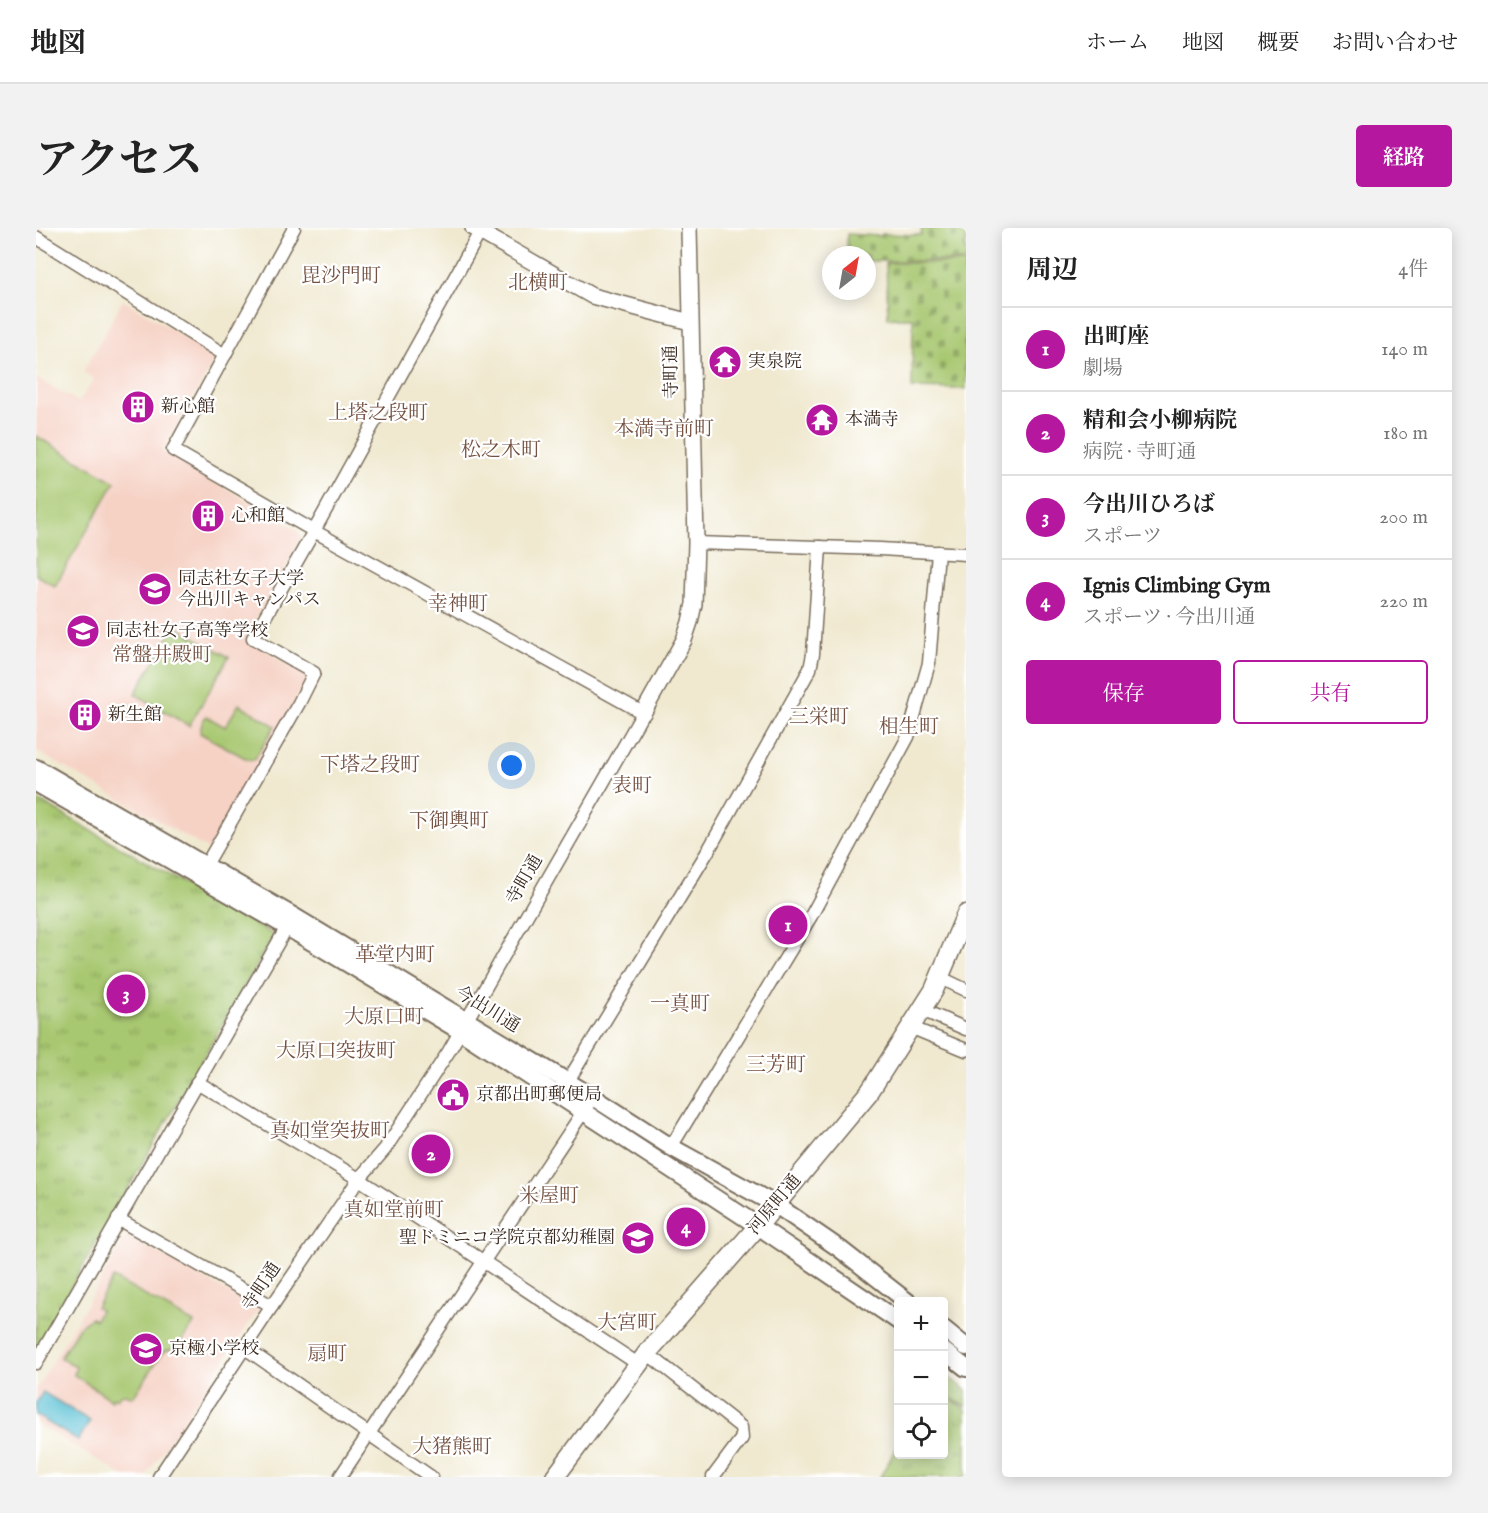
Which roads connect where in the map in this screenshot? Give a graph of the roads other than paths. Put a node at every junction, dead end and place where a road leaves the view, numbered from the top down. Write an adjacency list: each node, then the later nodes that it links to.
1 (294, 228): 6 (street)
2 (689, 228): 5 (street, 寺町通)
3 (477, 230): 5 (street); 7 (street)
4 (36, 237): 6 (street)
5 (690, 322): 8 (street, 寺町通)
6 (225, 355): 7 (street)
7 (314, 531): 12 (street); 15 (street)
8 (696, 543): 9 (street); 12 (street, 寺町通)
9 (820, 547): 10 (street); 26 (street)
10 (938, 552): 11 (street); 29 (street)
11 (966, 554)
12 (643, 714): 21 (street, 寺町通)
13 (36, 768): 15 (main road, 今出川通)
14 (36, 783): 17 (main road, 今出川通)
15 (206, 865): 21 (main road, 今出川通)
16 (966, 914): 18 (main road, 河原町通)
17 (287, 927): 21 (main road, 今出川通); 25 (street)
18 (939, 977): 19 (street); 20 (main road, 河原町通)
19 (966, 990)
20 (922, 1010): 22 (main road, 河原町通); 23 (street)
21 (463, 1026): 26 (main road, 今出川通); 28 (main road, 今出川通); 30 (street, 寺町通)
22 (910, 1027): 24 (street); 31 (main road, 河原町通)
23 (966, 1029)
24 (966, 1050)
25 (197, 1082): 30 (street); 32 (street)
26 (568, 1082): 27 (main road, 今出川通)
27 (593, 1097): 28 (street); 29 (main road, 今出川通)
28 (582, 1112): 33 (main road, 今出川通); 34 (street)
29 (671, 1147): 31 (main road, 今出川通)
30 (359, 1179): 34 (street); 36 (street, 寺町通)
31 (776, 1205): 33 (main road, 河原町通); 35 (main road, 今出川通)
32 (118, 1219): 36 (street); 41 (street)
33 (758, 1226): 37 (main road, 今出川通); 40 (main road, 河原町通)
34 (483, 1261): 40 (street); 43 (street)
35 (902, 1297)
36 (272, 1306): 38 (street, 寺町通)
37 (894, 1318)
38 (245, 1348): 43 (street); 44 (street, 寺町通)
39 (953, 1348): 42 (main road)
40 (642, 1358): 47 (main road, 河原町通); 48 (street)
41 (36, 1363)
42 (966, 1368)
43 (369, 1433): 45 (street); 46 (street)
44 (159, 1477)
45 (340, 1477)
46 (432, 1477)
47 (555, 1477)
48 (713, 1477)

